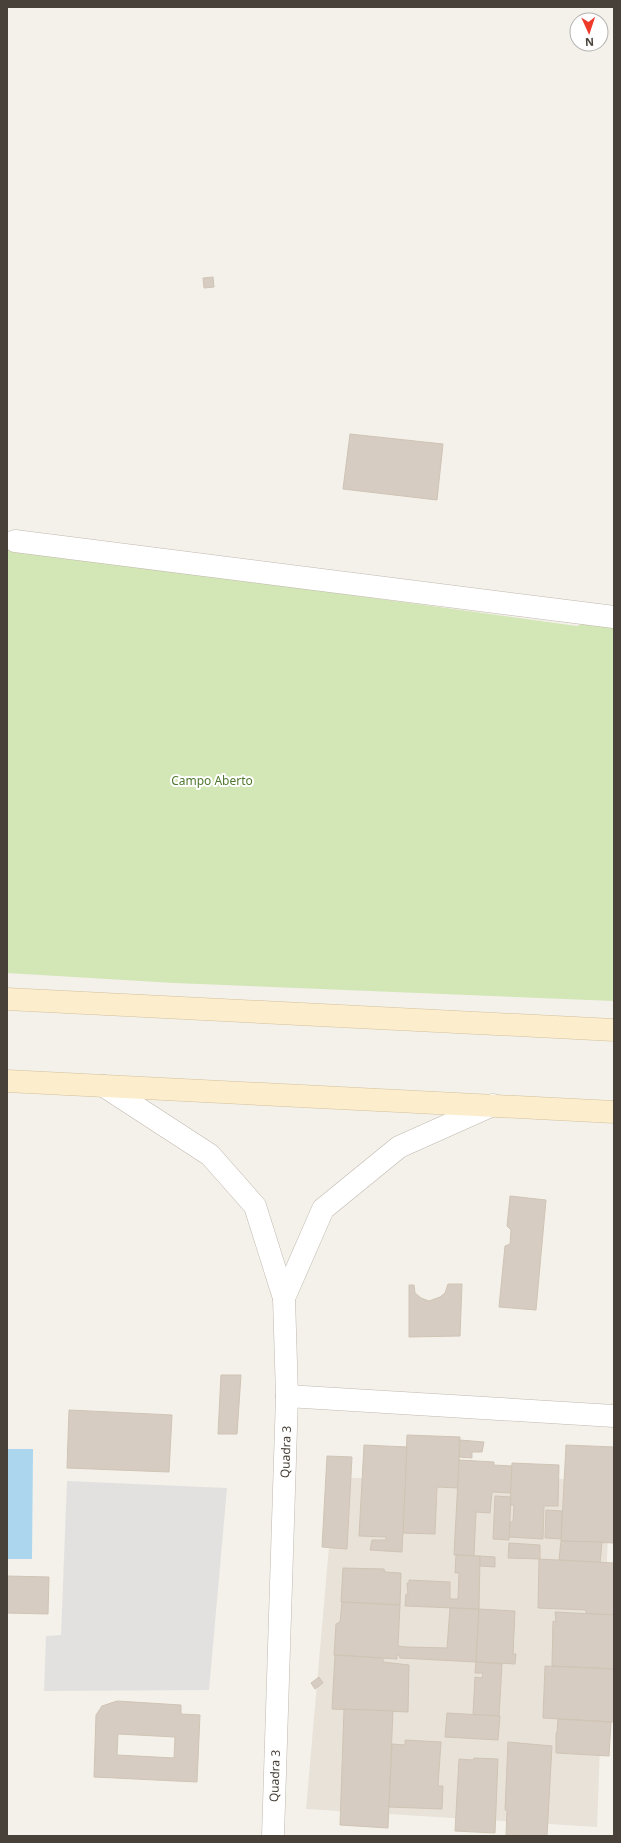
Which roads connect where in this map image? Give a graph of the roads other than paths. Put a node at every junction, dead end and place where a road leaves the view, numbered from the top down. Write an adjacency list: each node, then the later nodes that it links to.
1 (15, 541): 2 (street)
2 (614, 617)
3 (7, 999): 4 (street)
4 (614, 1030)
5 (7, 1081): 6 (street)
6 (104, 1086): 7 (street); 9 (street)
7 (493, 1105): 8 (street); 9 (street)
8 (614, 1112)
9 (284, 1298): 10 (street, Quadra 3)
10 (287, 1396): 11 (street); 12 (street, Quadra 3)
11 (614, 1416)
12 (273, 1836)

